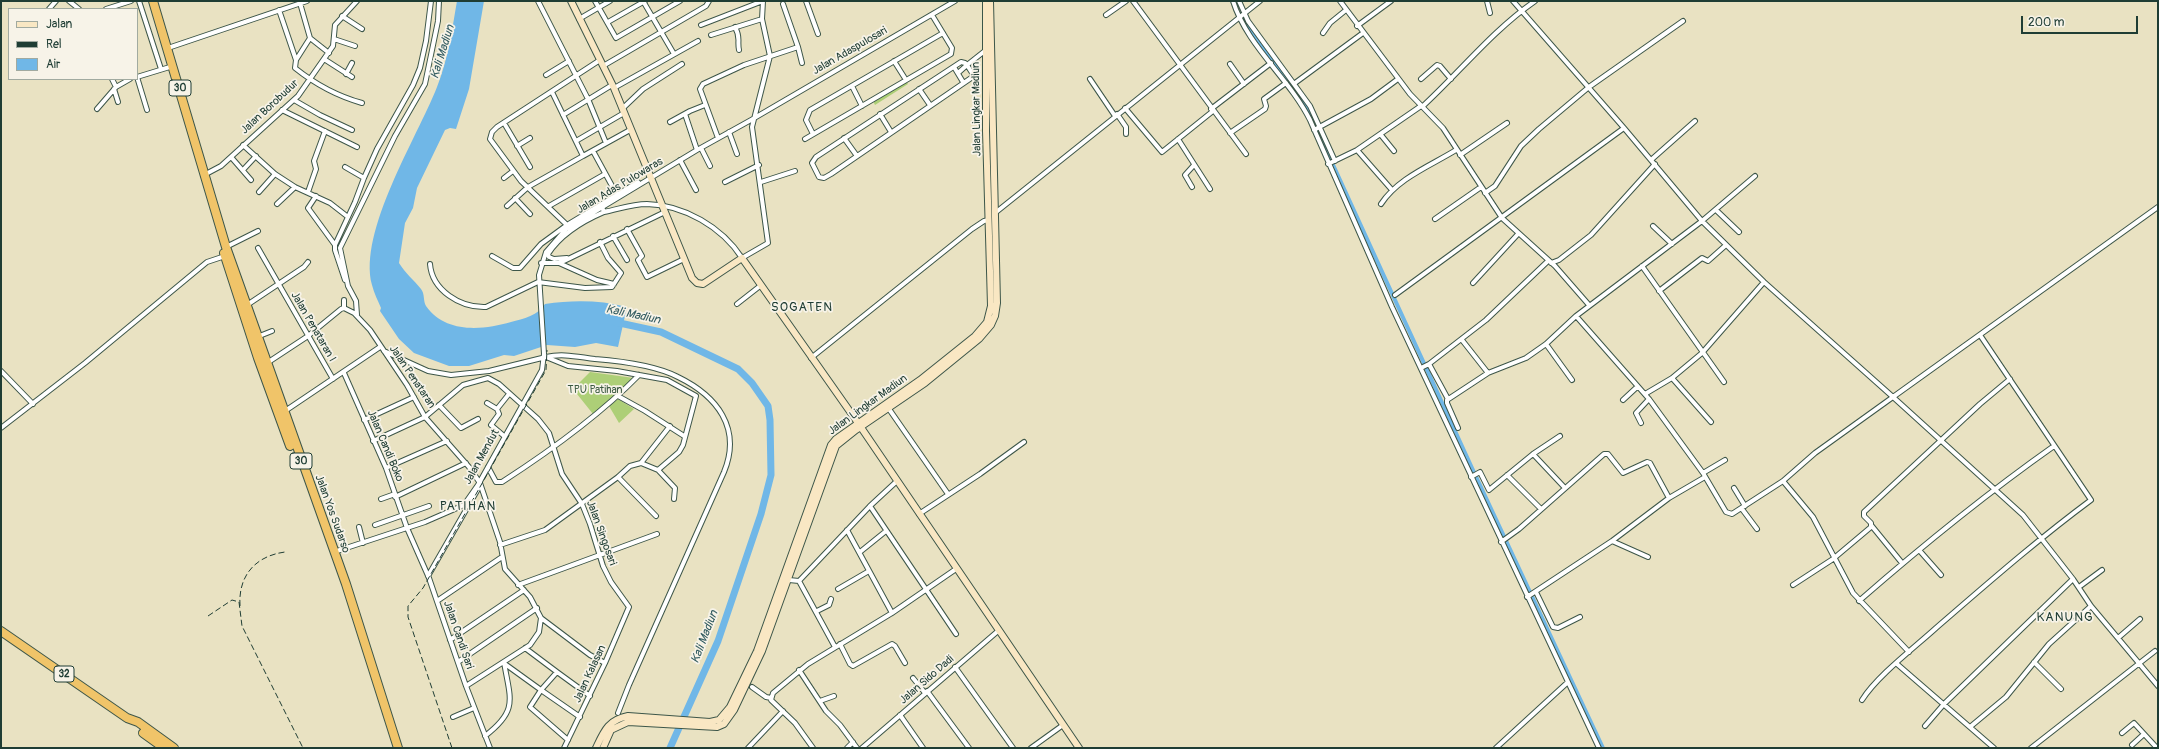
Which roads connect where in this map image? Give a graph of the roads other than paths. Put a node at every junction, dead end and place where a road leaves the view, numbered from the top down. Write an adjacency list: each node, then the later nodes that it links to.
1 (69, 1): 33 (street)
2 (130, 1): 34 (street)
3 (139, 1): 84 (street)
4 (153, 1): 64 (highway, Jalan Yos Sudarso / 30)
5 (307, 1): 31 (street)
6 (357, 1): 42 (street, Jalan Borobudur)
7 (431, 1): 185 (street)
8 (439, 1): 251 (street)
9 (538, 1): 72 (street)
10 (571, 1): 45 (main road)
11 (595, 1): 35 (street)
12 (610, 1): 35 (street)
13 (644, 1): 44 (street); 48 (street)
14 (680, 1): 44 (street)
15 (709, 1): 53 (street)
16 (764, 1): 46 (street); 49 (street)
17 (806, 1): 57 (street)
18 (955, 1): 40 (street, Jalan Adaspulosari)
19 (986, 1): 66 (main road, Jalan Lingkar Madiun)
20 (990, 1): 154 (main road, Jalan Lingkar Madiun)
21 (1126, 1): 41 (street)
22 (1133, 1): 81 (street)
23 (1233, 1): 43 (street)
24 (1239, 1): 43 (street)
25 (1260, 1): 43 (street)
26 (1340, 1): 37 (street)
27 (1390, 1): 50 (street)
28 (1487, 1): 39 (street)
29 (1513, 1): 38 (street)
30 (1535, 1): 38 (street)
31 (300, 3): 36 (street); 59 (street)
32 (783, 4): 63 (street)
33 (78, 8)
34 (116, 8)
35 (598, 8): 45 (street); 48 (street)
36 (279, 10): 64 (street); 71 (street)
37 (1346, 10): 50 (street); 55 (street)
38 (1521, 11): 94 (street); 106 (street)
39 (1490, 13)
40 (932, 15): 54 (street); 128 (street, Jalan Adaspulosari)
41 (1106, 15)
42 (342, 16): 52 (street); 60 (street, Jalan Borobudur)
43 (1241, 16): 79 (street); 81 (street); 102 (street)
44 (652, 17): 48 (street); 53 (street)
45 (579, 19): 75 (main road)
46 (762, 19): 51 (street); 69 (street)
47 (1682, 21): 106 (street)
48 (608, 22)
49 (701, 26)
50 (1357, 26): 56 (street)
51 (735, 27): 58 (street); 65 (street)
52 (362, 29)
53 (661, 33): 68 (street); 75 (street)
54 (942, 33): 73 (street); 99 (street)
55 (1323, 33)
56 (1363, 33): 92 (street); 102 (street)
57 (818, 34)
58 (711, 35)
59 (310, 38): 67 (street); 71 (street)
60 (334, 39): 62 (street); 67 (street, Jalan Borobudur)
61 (698, 41): 68 (street)
62 (356, 46)
63 (798, 47): 69 (street); 77 (street)
64 (168, 48): 82 (highway, Jalan Yos Sudarso / 30)
65 (740, 50)
66 (986, 50): 80 (street); 154 (main road, Jalan Lingkar Madiun)
67 (329, 53): 70 (street, Jalan Borobudur)
68 (674, 54): 105 (street)
69 (770, 56): 114 (street); 128 (street)
70 (324, 59): 86 (street); 98 (street, Jalan Borobudur)
71 (296, 60): 98 (street)
72 (569, 61): 87 (street); 88 (street)
73 (894, 61): 99 (street); 104 (street)
74 (352, 63): 86 (street)
75 (602, 63): 88 (street); 105 (main road)
76 (682, 64): 123 (street)
77 (802, 64)
78 (1230, 64): 103 (street)
79 (1271, 64): 101 (street); 103 (street)
80 (967, 65): 83 (street); 85 (street); 100 (street)
81 (1179, 65): 118 (street); 122 (street)
82 (173, 66): 84 (street); 182 (highway, Jalan Yos Sudarso / 30)
83 (954, 67): 85 (street); 108 (street)
84 (160, 69): 89 (street)
85 (958, 73): 100 (street)
86 (346, 74): 90 (street)
87 (546, 75)
88 (576, 76): 109 (street); 110 (street)
89 (138, 77)
90 (352, 77)
91 (1090, 79): 127 (street)
92 (1398, 79): 117 (street); 135 (street)
93 (1421, 79): 94 (street)
94 (1451, 79): 117 (street)
95 (112, 80): 107 (street)
96 (128, 80): 107 (street)
97 (138, 80): 120 (street)
98 (311, 80): 111 (street, Jalan Borobudur); 113 (street)
99 (906, 80): 116 (street)
100 (963, 82): 115 (street)
101 (1286, 83): 135 (street); 141 (street)
102 (1295, 83): 135 (street)
103 (1244, 84): 122 (street)
104 (852, 86): 116 (street); 142 (street)
105 (613, 87): 110 (street); 123 (main road)
106 (1589, 87): 134 (street); 199 (street)
107 (115, 88): 112 (street); 119 (street)
108 (919, 89): 115 (street); 126 (street)
109 (552, 92): 124 (street); 131 (street)
110 (588, 99): 124 (street); 133 (street)
111 (294, 100): 121 (street, Jalan Borobudur); 136 (street)
112 (118, 102)
113 (362, 103)
114 (705, 105): 125 (street); 146 (street)
115 (930, 105): 140 (street)
116 (862, 106): 142 (street)
117 (1421, 107): 144 (street); 159 (street)
118 (1125, 108): 127 (street); 149 (street)
119 (96, 109)
120 (147, 110)
121 (282, 110): 138 (street); 152 (street, Jalan Borobudur)
122 (1212, 110): 141 (street); 149 (street)
123 (623, 111): 133 (street); 137 (main road)
124 (563, 114): 150 (street)
125 (685, 114): 130 (street); 156 (street)
126 (880, 114): 140 (street); 147 (street)
127 (1116, 115): 143 (street); 211 (street)
128 (754, 118): 139 (street, Jalan Adas Pulowaras); 172 (street)
129 (1696, 120): 169 (street)
130 (670, 122)
131 (504, 123): 153 (street); 178 (street)
132 (1507, 123): 163 (street)
133 (600, 128): 150 (street); 151 (street)
134 (1624, 128): 169 (street); 214 (street)
135 (1317, 129): 170 (street); 170 (street)
136 (352, 130)
137 (630, 130): 151 (street); 184 (main road)
138 (325, 131): 155 (street); 198 (street)
139 (729, 132): 146 (street, Jalan Adas Pulowaras); 161 (street)
140 (892, 132): 166 (street)
141 (1230, 133): 162 (street)
142 (813, 134): 148 (street)
143 (1126, 134)
144 (1381, 135): 158 (street); 160 (street)
145 (530, 138): 153 (street)
146 (718, 138): 156 (street, Jalan Adas Pulowaras)
147 (844, 138): 166 (street); 166 (street)
148 (805, 139)
149 (1178, 139): 173 (street)
150 (576, 141): 165 (street)
151 (606, 143): 157 (street)
152 (244, 145): 164 (street); 167 (street, Jalan Borobudur)
153 (517, 146): 176 (street)
154 (990, 146): 211 (main road, Jalan Lingkar Madiun); 216 (main road, Jalan Lingkar Madiun)
155 (357, 147)
156 (699, 149): 168 (street, Jalan Adas Pulowaras); 174 (street)
157 (593, 150): 165 (street); 181 (street)
158 (1357, 150): 170 (street); 196 (street)
159 (1456, 150): 163 (street); 196 (street)
160 (1394, 151)
161 (737, 154)
162 (1246, 154)
163 (1460, 155): 193 (street)
164 (256, 156): 177 (street); 180 (street)
165 (583, 156): 191 (street)
166 (857, 156)
167 (231, 157): 177 (street); 182 (street, Jalan Borobudur)
168 (680, 160): 184 (street, Jalan Adas Pulowaras); 195 (street)
169 (1651, 160): 171 (street)
170 (1332, 163): 275 (street)
171 (1655, 164): 217 (street); 237 (street)
172 (759, 165): 188 (street); 189 (street)
173 (1194, 165): 192 (street); 194 (street)
174 (710, 166)
175 (345, 167): 185 (street)
176 (530, 167)
177 (243, 170): 187 (street)
178 (513, 171): 186 (street); 191 (street)
179 (795, 171): 189 (street)
180 (275, 174): 190 (street); 197 (street)
181 (605, 174): 201 (street); 206 (street)
182 (204, 175): 229 (highway, Jalan Yos Sudarso / 30); 231 (highway, Jalan Yos Sudarso / 30)
183 (1756, 176): 210 (street)
184 (650, 177): 201 (street, Jalan Adas Pulowaras); 209 (main road)
185 (364, 178): 213 (street)
186 (504, 178)
187 (251, 180)
188 (725, 182)
189 (761, 182): 234 (street)
190 (295, 187): 198 (street); 203 (street)
191 (528, 187): 202 (street); 206 (street)
192 (1192, 187)
193 (1481, 187): 199 (street); 215 (street)
194 (1210, 189)
195 (696, 190)
196 (1392, 190): 204 (street)
197 (259, 192)
198 (308, 192): 200 (street)
199 (1485, 193): 214 (street)
200 (316, 196): 213 (street); 226 (street)
201 (618, 196): 208 (street, Jalan Adas Pulowaras); 218 (street)
202 (515, 198): 205 (street); 212 (street)
203 (277, 204)
204 (1381, 204)
205 (507, 206)
206 (549, 206): 218 (street)
207 (2158, 207): 264 (street)
208 (603, 210): 209 (street); 233 (street); 240 (street, Jalan Adas Pulowaras)
209 (664, 210): 220 (street); 234 (street); 235 (main road)
210 (1716, 210): 217 (street); 222 (street)
211 (995, 213): 299 (main road, Jalan Lingkar Madiun)
212 (530, 214)
213 (348, 217): 226 (street)
214 (1502, 218): 223 (street); 254 (street)
215 (1435, 219)
216 (989, 220): 272 (street); 306 (main road, Jalan Lingkar Madiun)
217 (1702, 221): 227 (street); 228 (street)
218 (567, 225): 232 (street)
219 (1653, 226): 227 (street)
220 (627, 229): 224 (street); 235 (street)
221 (258, 231): 229 (street)
222 (1739, 232)
223 (1518, 234): 239 (street); 248 (street)
224 (613, 236): 225 (street); 236 (street)
225 (600, 242): 233 (street); 250 (street)
226 (335, 244): 251 (street)
227 (1672, 244): 245 (street)
228 (1726, 245): 247 (street); 253 (street)
229 (226, 246): 243 (highway, Jalan Yos Sudarso / 30)
230 (258, 248): 249 (street, Jalan Penataran I)
231 (225, 256): 243 (highway, Jalan Yos Sudarso / 30); 295 (street)
232 (492, 256)
233 (571, 257): 241 (street)
234 (742, 258): 235 (main road); 252 (main road)
235 (684, 259)
236 (626, 260)
237 (1559, 260): 239 (street); 244 (street)
238 (308, 262): 249 (street)
239 (1549, 262): 244 (street); 267 (street)
240 (541, 263): 241 (street); 246 (street, Jalan Adas Pulowaras)
241 (559, 263): 250 (street)
242 (430, 264): 246 (street)
243 (231, 265): 257 (highway, Jalan Yos Sudarso / 30); 321 (highway, Jalan Yos Sudarso / 30)
244 (1555, 266): 258 (street)
245 (1642, 266): 253 (street); 258 (street)
246 (538, 282): 250 (street); 262 (street, Jalan Adas Pulowaras)
247 (1764, 282): 270 (street); 290 (street)
248 (1473, 283)
249 (278, 284): 257 (street); 265 (street, Jalan Penataran I)
250 (614, 284)
251 (348, 286): 260 (street)
252 (760, 286): 256 (street); 272 (main road)
253 (1659, 291): 270 (street)
254 (1395, 295)
255 (344, 300): 259 (street)
256 (737, 304)
257 (247, 305): 266 (highway, Jalan Yos Sudarso / 30)
258 (1589, 305): 261 (street)
259 (344, 308): 260 (street); 265 (street)
260 (357, 312): 269 (street)
261 (1576, 316): 268 (street); 285 (street)
262 (542, 319): 271 (street, Jalan Mendut)
263 (272, 331): 266 (street)
264 (1980, 335): 283 (street); 290 (street)
265 (308, 336): 273 (street); 281 (street, Jalan Penataran I)
266 (257, 337): 273 (highway, Jalan Yos Sudarso / 30)
267 (1462, 340): 274 (street); 278 (street)
268 (1546, 344): 278 (street); 282 (street)
269 (382, 349): 271 (street); 277 (street, Jalan Penataran); 289 (street, Jalan Penataran)
270 (1702, 353): 280 (street); 284 (street)
271 (545, 357): 279 (street); 297 (street, Jalan Mendut); 436 (street)
272 (811, 358): 306 (main road)
273 (266, 363): 300 (highway, Jalan Yos Sudarso / 30)
274 (1428, 365): 275 (street); 291 (street)
275 (1422, 368): 329 (street)
276 (1, 371): 295 (street)
277 (344, 373): 281 (street, Jalan Penataran); 303 (street, Jalan Candi Boko)
278 (1488, 373): 291 (street)
279 (639, 375): 288 (street); 311 (street)
280 (1672, 378): 287 (street); 304 (street)
281 (333, 379): 300 (street, Jalan Penataran)
282 (1572, 380)
283 (2010, 380): 315 (street); 318 (street)
284 (1724, 382)
285 (1637, 387): 287 (street); 293 (street)
286 (509, 394): 296 (street, Jalan Penataran); 297 (street, Jalan Penataran); 298 (street)
287 (1645, 394): 292 (street)
288 (618, 396): 307 (street); 317 (street)
289 (414, 397): 301 (street, Jalan Penataran); 303 (street)
290 (1893, 397): 315 (street); 332 (street)
291 (1448, 399): 309 (street)
292 (1648, 399): 305 (street); 328 (street)
293 (1623, 400)
294 (487, 403): 298 (street)
295 (33, 404): 308 (street)
296 (439, 405): 301 (street, Jalan Penataran); 302 (street)
297 (522, 405): 310 (street, Jalan Mendut); 317 (street, Jalan Singosari)
298 (497, 409): 310 (street)
299 (888, 409): 306 (main road, Jalan Lingkar Madiun); 337 (street)
300 (285, 411): 321 (highway, Jalan Yos Sudarso / 30)
301 (426, 417): 313 (street); 314 (street)
302 (478, 419)
303 (364, 420): 313 (street, Jalan Candi Boko)
304 (1711, 422)
305 (1641, 423)
306 (859, 425): 331 (main road); 378 (main road, Jalan Lingkar Madiun); 386 (main road, Jalan Lingkar Madiun)
307 (670, 426): 311 (street); 323 (street)
308 (1, 428)
309 (1458, 428)
310 (504, 436): 324 (street, Jalan Mendut)
311 (684, 436): 326 (street)
312 (1560, 436): 319 (street)
313 (373, 441): 325 (street, Jalan Candi Boko)
314 (447, 441): 322 (street); 325 (street)
315 (1940, 441): 336 (street); 352 (street)
316 (1024, 442): 337 (street)
317 (554, 446): 324 (street); 342 (street, Jalan Singosari)
318 (2054, 446): 336 (street); 359 (street)
319 (1533, 454): 327 (street); 334 (street)
320 (1725, 460): 328 (street)
321 (299, 461): 365 (highway, Jalan Yos Sudarso / 30); 455 (highway, Jalan Yos Sudarso / 30)
322 (466, 463): 333 (street); 338 (street)
323 (641, 463): 326 (street); 330 (street)
324 (488, 467): 333 (street, Jalan Mendut)
325 (386, 468): 338 (street, Jalan Candi Boko)
326 (658, 470): 341 (street)
327 (1507, 475): 329 (street); 347 (street)
328 (1704, 475): 339 (street); 346 (street)
329 (1472, 476): 361 (street)
330 (618, 477): 342 (street); 350 (street)
331 (897, 481): 344 (street); 348 (main road)
332 (1783, 482): 346 (street); 370 (street)
333 (479, 484): 345 (street, Jalan Mendut); 363 (street)
334 (1565, 488): 339 (street); 347 (street)
335 (1734, 488): 346 (street)
336 (1994, 488): 359 (street); 364 (street)
337 (948, 494): 348 (street)
338 (395, 495): 340 (street); 349 (street, Jalan Candi Boko)
339 (1669, 498): 360 (street)
340 (382, 499)
341 (674, 499)
342 (582, 504): 363 (street); 367 (street, Jalan Singosari)
343 (429, 506): 349 (street)
344 (870, 506): 356 (street); 357 (street)
345 (466, 507): 354 (street, Jalan Mendut); 376 (street)
346 (1743, 507): 355 (street)
347 (1541, 509): 361 (street)
348 (919, 514): 372 (main road)
349 (402, 516): 351 (street); 354 (street, Jalan Candi Boko)
350 (656, 516)
351 (375, 525)
352 (1872, 525): 370 (street); 371 (street)
353 (359, 527): 362 (street)
354 (407, 528): 362 (street, Jalan Mendut); 376 (street, Jalan Candi Sari)
355 (1757, 529)
356 (847, 530): 366 (street); 379 (street)
357 (886, 531): 366 (street); 385 (street)
358 (657, 534): 367 (street)
359 (2041, 537): 377 (street); 409 (street)
360 (1612, 541): 369 (street); 387 (street)
361 (1502, 542): 387 (street)
362 (363, 543): 365 (street, Jalan Mendut)
363 (500, 545): 368 (street)
364 (1919, 550): 371 (street); 375 (street)
365 (334, 552): 456 (highway, Jalan Yos Sudarso / 30)
366 (860, 552): 374 (street)
367 (599, 556): 380 (street); 392 (street, Jalan Singosari)
368 (502, 557): 380 (street); 389 (street)
369 (1648, 557)
370 (1833, 559): 381 (street); 390 (street)
371 (1902, 563): 390 (street)
372 (956, 569): 385 (street); 399 (main road)
373 (2102, 570): 382 (street)
374 (869, 571): 383 (street); 395 (street)
375 (1941, 575)
376 (428, 576): 389 (street, Jalan Candi Sari)
377 (2073, 579): 382 (street); 433 (street)
378 (789, 580): 379 (street); 386 (main road, Jalan Lingkar Madiun)
379 (799, 581): 394 (street)
380 (518, 585): 384 (street)
381 (1793, 585)
382 (2079, 587): 391 (street)
383 (838, 589)
384 (524, 590): 393 (street); 404 (street)
385 (926, 590): 395 (street); 401 (street)
386 (781, 594): 441 (main road, Jalan Lingkar Madiun)
387 (1531, 595): 396 (street); 421 (street)
388 (831, 599): 394 (street)
389 (437, 601): 404 (street, Jalan Candi Sari)
390 (1859, 601): 409 (street)
391 (2091, 606): 403 (street); 412 (street)
392 (629, 607): 413 (street, Jalan Kalasan)
393 (537, 608): 397 (street); 410 (street)
394 (817, 611): 406 (street)
395 (892, 613): 405 (street)
396 (1580, 617)
397 (541, 618): 407 (street); 413 (street)
398 (2140, 619): 403 (street)
399 (998, 630): 417 (street, Jalan Sido Dadi); 442 (main road)
400 (1, 631): 440 (highway, 32)
401 (956, 634)
402 (2127, 634): 403 (street)
403 (2119, 638): 415 (street)
404 (450, 640): 410 (street, Jalan Candi Sari)
405 (840, 644): 406 (street); 414 (street)
406 (835, 647): 418 (street)
407 (525, 648): 411 (street); 419 (street)
408 (2155, 651): 415 (street)
409 (1909, 652): 416 (street)
410 (458, 662): 422 (street, Jalan Candi Sari)
411 (505, 662): 422 (street); 426 (street); 447 (street)
412 (2034, 662): 425 (street); 444 (street)
413 (605, 663): 428 (street, Jalan Kalasan)
414 (905, 663)
415 (2139, 663): 423 (street); 474 (street)
416 (1897, 664): 431 (street); 433 (street)
417 (955, 668): 427 (street, Jalan Sido Dadi); 468 (street)
418 (799, 670): 430 (street); 432 (street)
419 (557, 672): 426 (street); 428 (street)
420 (912, 678): 427 (street)
421 (1568, 682): 471 (street); 472 (street)
422 (466, 686): 434 (street, Jalan Candi Sari)
423 (2158, 686)
424 (752, 687): 430 (street)
425 (2061, 689)
426 (541, 690): 439 (street); 448 (street)
427 (926, 692): 437 (street, Jalan Sido Dadi); 467 (street)
428 (590, 696): 439 (street, Jalan Kalasan)
429 (834, 696): 432 (street)
430 (771, 698): 435 (street)
431 (1862, 700)
432 (820, 701): 449 (street)
433 (1944, 704): 443 (street); 444 (street)
434 (474, 708): 438 (street); 447 (street, Jalan Candi Sari)
435 (783, 711): 461 (street); 462 (street)
436 (618, 713)
437 (900, 715): 465 (street, Jalan Sido Dadi); 466 (street)
438 (454, 717)
439 (580, 717): 448 (street, Jalan Kalasan)
440 (127, 718): 453 (highway, 32); 454 (highway, 32)
441 (640, 719): 459 (main road, Jalan Lingkar Madiun); 460 (main road, Jalan Lingkar Madiun)
442 (1063, 725): 469 (street); 470 (main road)
443 (1924, 726)
444 (1970, 727): 473 (street)
445 (2122, 733): 446 (street)
446 (2144, 734): 450 (street); 452 (street)
447 (485, 736): 451 (street, Jalan Candi Sari)
448 (568, 740): 458 (street, Jalan Kalasan)
449 (853, 742): 463 (street); 464 (street)
450 (2132, 745)
451 (490, 747): 457 (street)
452 (2154, 747)
453 (164, 748)
454 (174, 748)
455 (393, 748)
456 (398, 748)
457 (484, 748)
458 (564, 748)
459 (596, 748)
460 (603, 748)
461 (748, 748)
462 (813, 748)
463 (848, 748)
464 (857, 748)
465 (862, 748)
466 (924, 748)
467 (969, 748)
468 (1013, 748)
469 (1031, 748)
470 (1079, 748)
471 (1496, 748)
472 (1599, 748)
473 (1994, 748)
474 (2031, 748)

